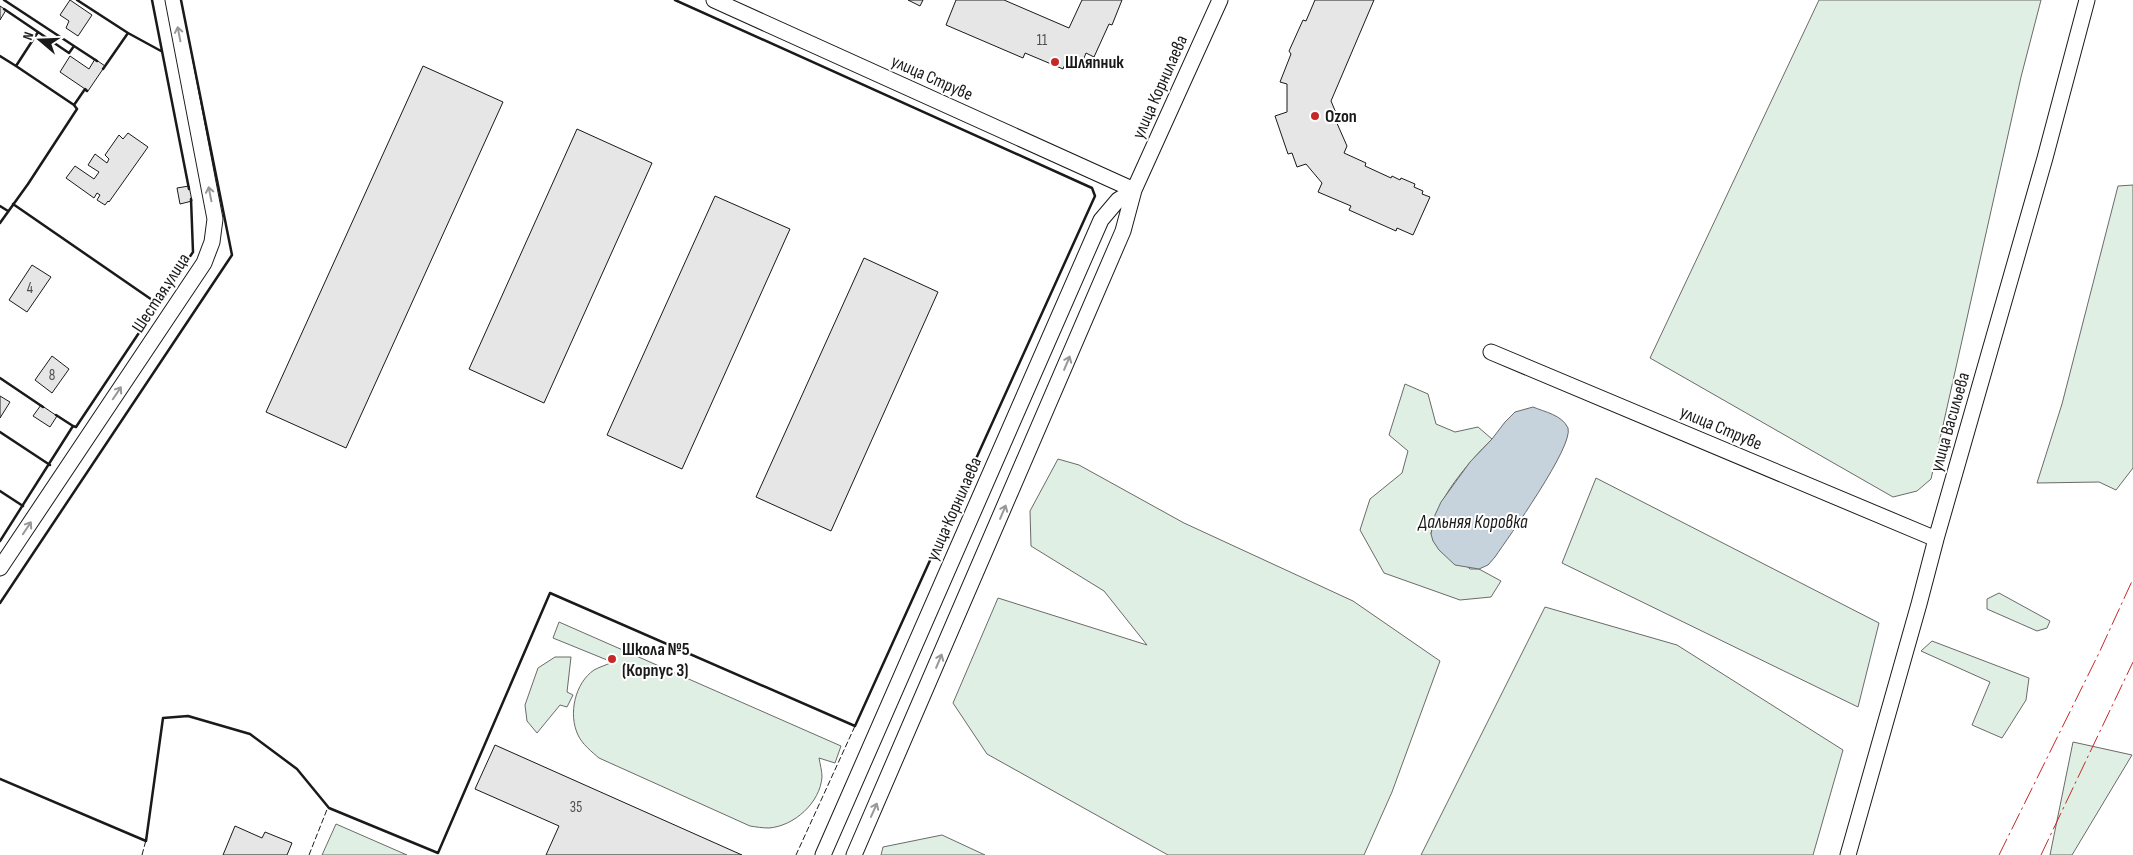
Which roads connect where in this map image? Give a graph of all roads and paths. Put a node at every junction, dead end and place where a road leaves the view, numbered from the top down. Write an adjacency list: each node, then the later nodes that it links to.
1 (173, 0): 8 (street, Шестая улица, one-way to 1)
2 (714, 0): 5 (street, улица Струве)
3 (1220, 0): 5 (street, улица Корнилаева)
4 (2087, 0): 7 (street, улица Васильева)
5 (1134, 190): 9 (street, улица Корнилаева); 10 (street, улица Корнилаева, one-way to 5)
6 (1491, 352): 7 (street, улица Струве)
7 (1936, 539): 11 (street, улица Васильева)
8 (0, 568)
9 (823, 855)
10 (854, 855)
11 (1848, 855)

